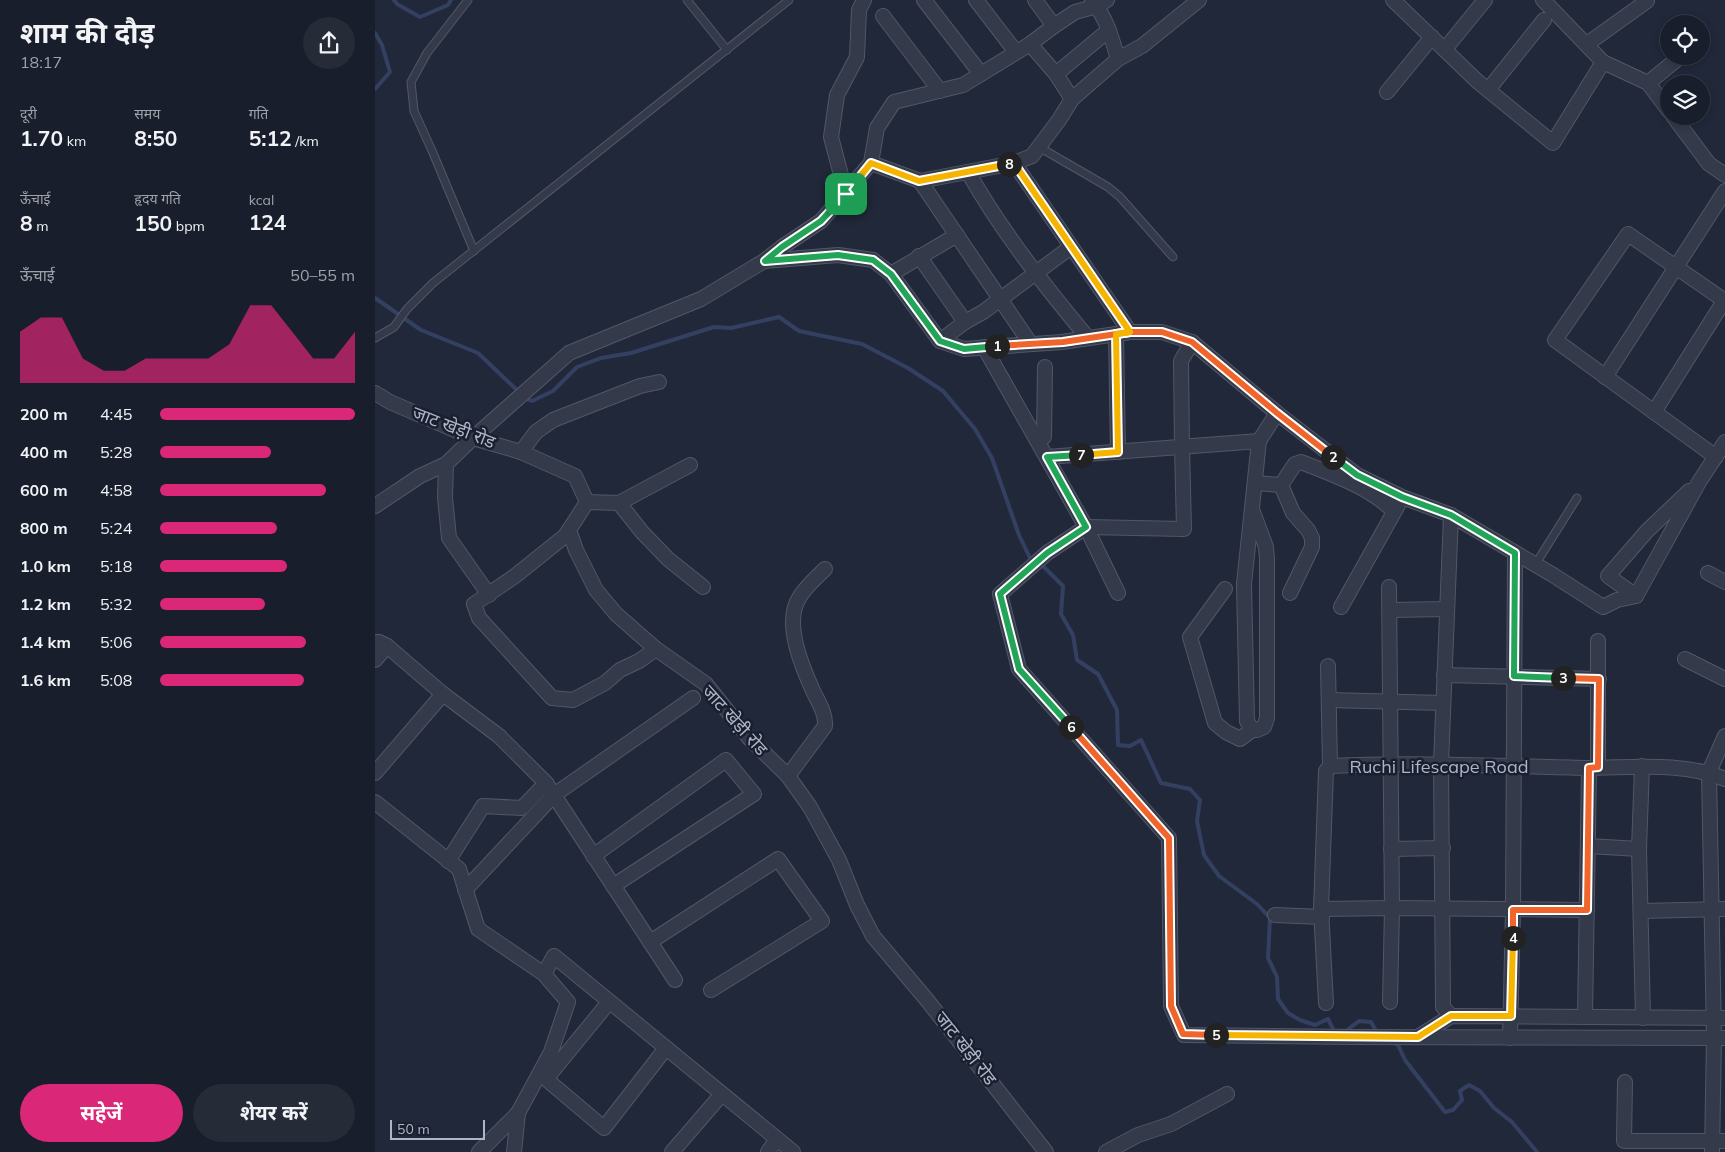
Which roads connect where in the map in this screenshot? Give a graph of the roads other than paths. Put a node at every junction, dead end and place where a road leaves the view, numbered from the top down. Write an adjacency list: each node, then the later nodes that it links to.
1 (468, 0): 46 (lane)
2 (687, 0): 22 (lane)
3 (789, 0): 22 (lane)
4 (864, 0): 43 (street)
5 (924, 0): 27 (street)
6 (976, 0): 23 (street)
7 (1035, 0): 16 (street)
8 (1199, 0): 24 (street)
9 (1393, 0): 18 (street)
10 (1485, 0): 21 (street)
11 (1543, 0): 20 (street)
12 (1647, 1): 20 (street)
13 (1098, 2): 16 (street); 17 (street)
14 (883, 16): 31 (street)
15 (1544, 20): 30 (street)
16 (1054, 26): 19 (street)
17 (1109, 30): 24 (street); 28 (street)
18 (1432, 37): 21 (street); 32 (street)
19 (1031, 44): 23 (street); 28 (street)
20 (1587, 44): 25 (street)
21 (1445, 49): 30 (street)
22 (727, 50): 46 (lane)
23 (1016, 52): 27 (street)
24 (1118, 59): 33 (street)
25 (1603, 62): 29 (street); 30 (street)
26 (1670, 65): 29 (street)
27 (981, 74): 31 (street)
28 (1056, 74): 33 (street)
29 (1648, 83): 34 (street)
30 (1488, 90)
31 (940, 91): 37 (street)
32 (1387, 92)
33 (1072, 99): 36 (street)
34 (1660, 99)
35 (1680, 125): 40 (street)
36 (1039, 147): 38 (street); 48 (lane)
37 (871, 163): 41 (street); 43 (street)
38 (1014, 163): 39 (street); 45 (street)
39 (968, 172): 41 (street); 52 (street)
40 (1725, 175)
41 (919, 181): 44 (street)
42 (1725, 190): 50 (street)
43 (846, 194): 49 (street)
44 (957, 235): 47 (street); 53 (street)
45 (1071, 247): 52 (street); 56 (street)
46 (474, 250): 57 (lane)
47 (919, 256): 51 (street); 55 (street)
48 (1173, 257)
49 (765, 261): 51 (street); 72 (street)
50 (1675, 266): 54 (street); 64 (street); 64 (street)
51 (891, 274): 59 (street)
52 (1035, 274): 53 (street); 58 (street)
53 (1000, 299): 55 (street); 61 (street)
54 (1725, 301): 67 (street)
55 (965, 322): 59 (street)
56 (1123, 333): 58 (street); 60 (street); 77 (street)
57 (375, 338)
58 (1088, 338): 61 (street)
59 (940, 341): 62 (street)
60 (1192, 342): 68 (street); 75 (street)
61 (1030, 343): 62 (street)
62 (984, 347): 70 (street)
63 (1045, 367): 69 (street)
64 (1605, 377): 67 (street)
65 (659, 382): 76 (street)
66 (375, 394): 72 (street, जाट खेड़ी रोड)
67 (1654, 412): 79 (street)
68 (1277, 413): 73 (street); 85 (street)
69 (1044, 414): 70 (street); 71 (street)
70 (1031, 430): 78 (street)
71 (1044, 437)
72 (473, 438): 76 (street, जाट खेड़ी रोड); 80 (street)
73 (1259, 442): 75 (street); 83 (street)
74 (1725, 442): 79 (street)
75 (1181, 448): 77 (street); 93 (street)
76 (521, 452): 87 (street, जाट खेड़ी रोड)
77 (1118, 452): 78 (street)
78 (1047, 457): 93 (street)
79 (1716, 457): 82 (street)
80 (446, 464): 89 (street); 105 (street)
81 (690, 465): 88 (street)
82 (1699, 482): 106 (street); 106 (street)
83 (1255, 483): 84 (street); 90 (street)
84 (1281, 485): 91 (street); 104 (street)
85 (1402, 497): 91 (street); 92 (street)
86 (1577, 498): 96 (lane)
87 (587, 502): 88 (street); 94 (street)
88 (619, 503): 100 (street)
89 (375, 506)
90 (1252, 509): 125 (street); 125 (street)
91 (1394, 512): 107 (street)
92 (1451, 515): 95 (street); 109 (street)
93 (1086, 527): 103 (street); 168 (street)
94 (569, 530): 105 (street); 112 (street, जाट खेड़ी रोड)
95 (1515, 553): 96 (street); 117 (street)
96 (1535, 564): 106 (street)
97 (825, 569): 135 (street)
98 (1708, 573): 99 (street)
99 (1725, 582)
100 (703, 587)
101 (1389, 587): 108 (street)
102 (1225, 589): 125 (street)
103 (1118, 593)
104 (1290, 593)
105 (489, 595): 112 (street)
106 (1636, 596)
107 (1341, 607)
108 (1390, 610): 109 (street); 123 (street)
109 (1447, 610): 116 (street)
110 (1599, 641): 119 (street)
111 (381, 644): 114 (street); 120 (street)
112 (656, 649): 135 (street, जाट खेड़ी रोड)
113 (1685, 659): 118 (street)
114 (375, 660)
115 (1328, 666): 122 (street)
116 (1444, 675): 117 (street); 124 (street)
117 (1514, 676): 119 (street); 130 (street)
118 (1725, 678)
119 (1599, 679): 132 (street)
120 (443, 694): 134 (street); 137 (street)
121 (693, 698): 138 (street)
122 (1329, 700): 123 (street); 129 (street)
123 (1390, 701): 124 (street); 127 (street)
124 (1443, 703): 128 (street)
125 (1253, 730)
126 (1725, 736): 133 (street)
127 (1391, 763): 128 (street, Ruchi Lifescape Road); 129 (street, Ruchi Lifescape Road); 142 (street)
128 (1441, 764): 130 (street, Ruchi Lifescape Road); 141 (street)
129 (1330, 766): 154 (street, Ruchi Lifescape Road)
130 (1515, 766): 132 (street, Ruchi Lifescape Road); 150 (street)
131 (1642, 766): 132 (street, Ruchi Lifescape Road); 133 (street, Ruchi Lifescape Road); 143 (street)
132 (1593, 768): 140 (street)
133 (1709, 772): 136 (street, Ruchi Lifescape Road); 152 (street)
134 (375, 773)
135 (788, 776): 183 (street, जाट खेड़ी रोड)
136 (1725, 778)
137 (546, 783): 138 (street); 145 (street)
138 (554, 795): 144 (street); 147 (street)
139 (375, 802): 145 (street)
140 (1588, 846): 143 (street); 151 (street)
141 (1443, 848): 142 (street); 149 (street)
142 (1391, 849): 148 (street)
143 (1639, 849): 153 (street)
144 (593, 856): 146 (street); 146 (street)
145 (448, 861): 147 (street)
146 (613, 886): 156 (street)
147 (465, 890): 157 (street)
148 (1392, 908): 149 (street); 154 (street); 161 (street)
149 (1444, 909): 150 (street); 163 (street)
150 (1513, 910): 151 (street); 164 (street)
151 (1587, 910): 165 (street)
152 (1718, 910): 153 (street); 167 (street)
153 (1641, 911): 166 (street)
154 (1322, 913): 155 (street); 162 (street, Ruchi Lifescape Road)
155 (1275, 915)
156 (650, 942): 158 (street); 159 (street)
157 (544, 974): 160 (street); 175 (street)
158 (675, 980)
159 (711, 990)
160 (609, 1002): 171 (street); 171 (street)
161 (1390, 1002)
162 (1326, 1003)
163 (1451, 1016): 164 (street); 168 (street)
164 (1511, 1016): 165 (street); 169 (street)
165 (1585, 1017): 166 (street)
166 (1643, 1018): 167 (street)
167 (1719, 1018): 170 (street)
168 (1418, 1037): 169 (street)
169 (1510, 1038): 170 (street)
170 (1719, 1038): 177 (street)
171 (666, 1048): 173 (street)
172 (1625, 1082): 177 (street)
173 (722, 1094): 176 (street); 180 (street)
174 (1227, 1094): 184 (street)
175 (518, 1114): 178 (street); 179 (street)
176 (777, 1139): 181 (street); 182 (street)
177 (1716, 1145)
178 (479, 1152)
179 (514, 1152)
180 (672, 1152)
181 (768, 1152)
182 (793, 1152)
183 (1045, 1152)
184 (1106, 1152)

